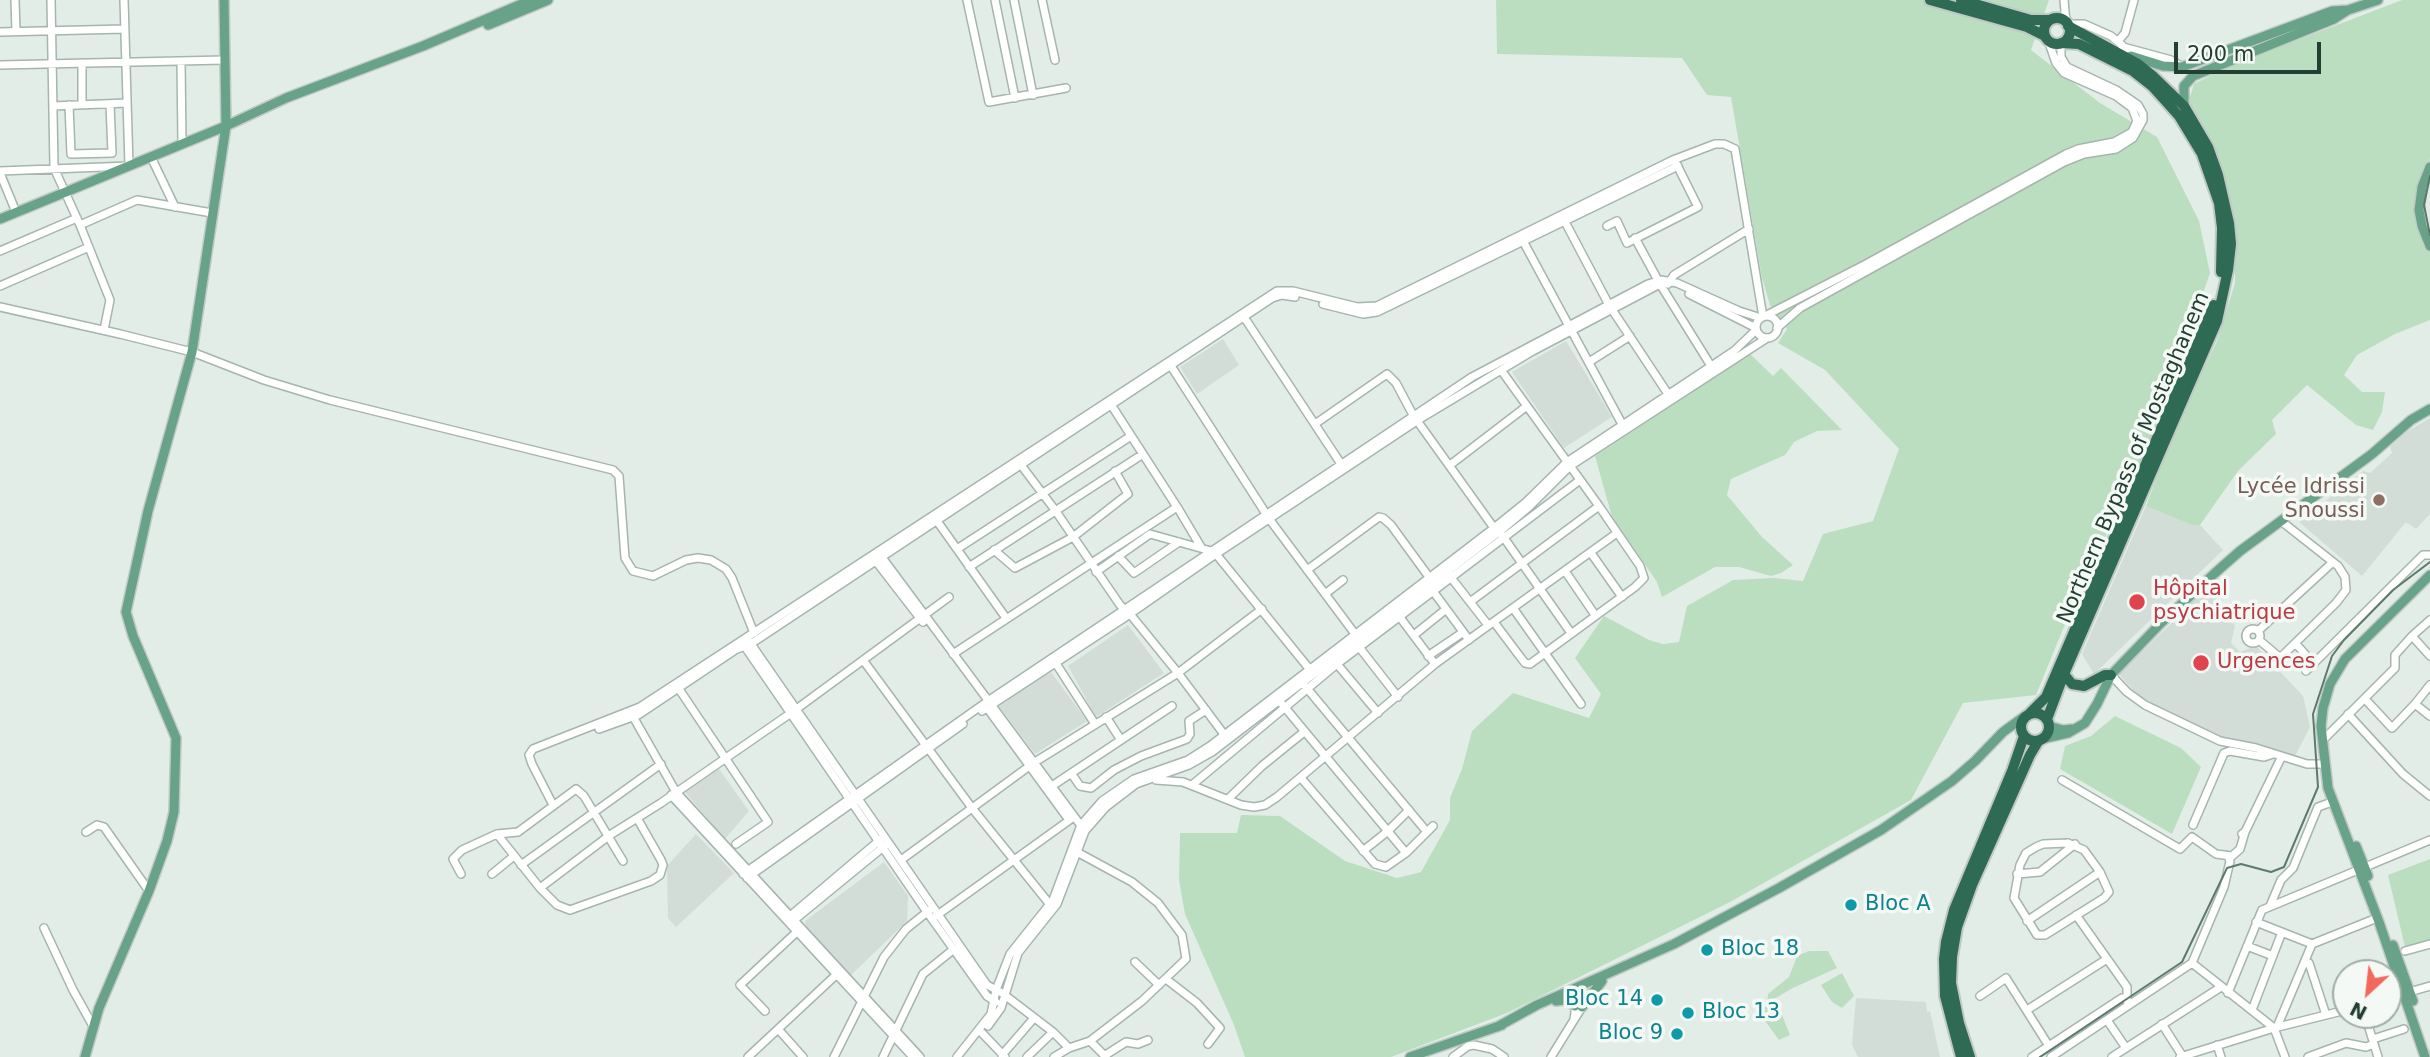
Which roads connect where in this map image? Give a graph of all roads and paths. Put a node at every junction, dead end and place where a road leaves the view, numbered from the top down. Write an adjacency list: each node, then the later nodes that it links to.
1 (15, 0): 23 (street)
2 (51, 0): 21 (street)
3 (124, 0): 20 (street)
4 (224, 0): 27 (main road)
5 (531, 0): 45 (main road)
6 (548, 0): 45 (main road)
7 (967, 0): 38 (street)
8 (995, 0): 38 (street)
9 (1014, 0): 37 (street)
10 (1042, 0): 28 (street)
11 (1931, 0): 24 (highway)
12 (1961, 0): 18 (highway)
13 (2063, 0): 18 (street); 19 (street)
14 (2134, 0): 26 (street)
15 (2378, 0): 16 (main road)
16 (2358, 3): 17 (main road)
17 (2348, 10): 34 (main road); 35 (main road)
18 (2052, 19): 19 (highway); 24 (highway)
19 (2067, 24): 25 (highway); 26 (highway, Northern Bypass of Mostaghanem)
20 (125, 29): 21 (street); 31 (street)
21 (52, 31): 23 (street); 32 (street)
22 (0, 32): 23 (street)
23 (16, 32)
24 (2046, 38): 25 (highway); 72 (street)
25 (2061, 43): 74 (street); 185 (highway, Northern Bypass of Mostaghanem)
26 (2122, 50): 34 (main road); 44 (highway, Northern Bypass of Mostaghanem)
27 (224, 60): 29 (street); 45 (main road)
28 (1055, 60)
29 (181, 61): 31 (street); 46 (street)
30 (82, 63): 31 (street); 32 (street); 42 (street)
31 (127, 63): 39 (street)
32 (53, 64): 33 (street); 43 (street)
33 (0, 65)
34 (2182, 66): 35 (main road)
35 (2193, 76): 44 (main road)
36 (1066, 88): 37 (street)
37 (1033, 95): 38 (street)
38 (1015, 98)
39 (127, 103): 40 (street); 49 (street)
40 (110, 104): 41 (street); 42 (street)
41 (69, 105): 42 (street); 43 (street)
42 (82, 105)
43 (53, 106): 50 (street)
44 (2184, 106): 168 (highway, Northern Bypass of Mostaghanem)
45 (226, 126): 46 (main road); 56 (main road)
46 (182, 144): 47 (main road)
47 (151, 157): 49 (main road); 54 (street)
48 (1676, 163): 57 (street); 61 (street); 62 (street)
49 (129, 166): 50 (street); 53 (main road)
50 (54, 167): 52 (street); 53 (street)
51 (2430, 167): 64 (main road)
52 (0, 172): 55 (street)
53 (64, 192): 55 (main road); 59 (street)
54 (175, 207): 56 (street); 59 (street)
55 (16, 212): 58 (main road)
56 (212, 213): 79 (main road)
57 (1563, 218): 63 (street); 70 (street); 85 (street)
58 (0, 219)
59 (78, 222): 65 (street); 66 (street)
60 (1607, 226): 62 (street)
61 (1749, 229): 67 (street); 72 (street)
62 (1634, 238): 67 (street)
63 (1523, 241): 71 (street); 73 (street)
64 (2430, 246)
65 (89, 247): 68 (street); 76 (street)
66 (0, 251)
67 (1664, 282): 70 (street); 72 (street); 75 (street); 82 (street)
68 (0, 286)
69 (0, 307): 76 (street)
70 (1611, 307): 73 (street); 77 (street)
71 (1244, 317): 81 (street); 89 (street)
72 (1763, 317): 74 (street); 75 (street)
73 (1572, 328): 80 (street); 83 (street); 88 (street)
74 (1777, 328): 78 (street)
75 (1756, 329): 78 (street); 82 (street)
76 (104, 330): 79 (street)
77 (1630, 336): 80 (street); 84 (street)
78 (1767, 338): 94 (street)
79 (192, 352): 145 (street); 252 (main road)
80 (1589, 362): 90 (street)
81 (1171, 366): 85 (street); 104 (street)
82 (1711, 366): 84 (street)
83 (1501, 370): 86 (street); 88 (street)
84 (1668, 394): 90 (street)
85 (1110, 403): 91 (street); 95 (street); 103 (street)
86 (1527, 406): 94 (street); 96 (street)
87 (2430, 410): 105 (main road)
88 (1415, 418): 89 (street); 93 (street); 96 (street); 104 (street)
89 (1315, 424): 93 (street)
90 (1622, 424): 94 (street)
91 (1131, 436): 92 (street); 99 (street)
92 (1143, 454): 97 (street); 101 (street)
93 (1341, 464): 104 (street)
94 (1569, 464): 98 (street); 106 (street)
95 (1021, 465): 99 (street); 103 (street)
96 (1450, 466): 106 (street)
97 (1115, 471): 102 (street); 108 (street)
98 (1580, 480): 100 (street); 106 (street)
99 (1043, 494): 102 (street); 111 (street)
100 (1599, 506): 107 (street); 120 (street)
101 (1177, 507): 110 (street); 119 (street)
102 (1055, 510): 108 (street); 112 (street)
103 (938, 517): 111 (street); 117 (street)
104 (1269, 517): 113 (street); 122 (street)
105 (2281, 521): 118 (street); 169 (main road)
106 (1499, 533): 120 (street); 125 (street); 128 (street)
107 (1617, 533): 114 (street); 132 (street)
108 (1073, 537): 112 (street); 119 (street)
109 (1179, 542): 110 (street); 116 (street); 116 (street)
110 (1201, 547): 113 (street)
111 (957, 549): 121 (street)
112 (994, 550): 121 (street)
113 (1214, 552): 135 (street); 137 (street)
114 (1591, 553): 123 (street); 132 (street)
115 (2430, 555): 164 (street)
116 (1118, 556): 124 (street)
117 (877, 557): 140 (street); 145 (street); 153 (street)
118 (2333, 562): 144 (street); 154 (street)
119 (1089, 563): 124 (street); 141 (street)
120 (1522, 563): 129 (street); 133 (street)
121 (970, 567): 141 (street)
122 (1307, 570): 128 (street); 130 (street)
123 (1565, 571): 129 (street); 138 (street)
124 (1096, 572): 137 (street)
125 (1449, 574): 128 (street); 133 (street)
126 (2430, 575): 190 (main road)
127 (1343, 580): 130 (street)
128 (1429, 583): 136 (street); 139 (street); 148 (street); 165 (street)
129 (1541, 589): 134 (street); 147 (street)
130 (1325, 594): 148 (street)
131 (950, 597): 140 (street)
132 (1622, 597): 138 (street)
133 (1470, 602): 143 (street)
134 (1513, 608): 143 (street); 156 (street)
135 (1262, 609): 165 (street); 167 (street)
136 (1445, 610): 146 (street); 149 (street)
137 (1127, 612): 161 (street); 167 (street); 175 (street)
138 (1595, 615): 147 (street)
139 (1399, 616): 149 (street); 155 (street)
140 (922, 617): 157 (street); 160 (street); 175 (street)
141 (1006, 618): 157 (street)
142 (2430, 620): 150 (street)
143 (1491, 624): 151 (street); 156 (street)
144 (2258, 631): 152 (street); 152 (street)
145 (754, 633): 153 (street)
146 (1462, 633): 151 (street); 158 (street)
147 (1571, 633): 156 (street)
148 (1355, 634): 165 (street)
149 (1414, 635): 158 (street)
150 (2412, 636): 159 (street); 174 (street)
151 (1469, 640): 163 (street)
152 (2259, 640): 154 (street)
153 (745, 642): 170 (street); 181 (street)
154 (2295, 644): 164 (street)
155 (1359, 647): 162 (street); 173 (street)
156 (1545, 652): 177 (street)
157 (953, 654): 175 (street)
158 (1428, 656): 163 (street)
159 (2430, 656)
160 (863, 660): 181 (street); 201 (street)
161 (1055, 662): 175 (street); 189 (street)
162 (1337, 664): 172 (street); 182 (street)
163 (1434, 664): 173 (street)
164 (2314, 664): 166 (street)
165 (1312, 671): 172 (street); 196 (street)
166 (2306, 671)
167 (1178, 673): 180 (street); 187 (street)
168 (2064, 674): 169 (highway); 188 (highway, Northern Bypass of Mostaghanem)
169 (2111, 676): 192 (main road); 202 (street)
170 (677, 685): 183 (street); 204 (street)
171 (2430, 685): 178 (street)
172 (1305, 686): 176 (street); 195 (street)
173 (1398, 697): 182 (street)
174 (2365, 699): 178 (street); 184 (street)
175 (987, 704): 201 (street); 207 (street)
176 (1281, 704): 193 (street); 196 (street); 213 (street)
177 (1581, 704)
178 (2415, 704): 186 (street)
179 (1171, 706): 198 (street)
180 (1206, 710): 196 (street); 209 (street)
181 (793, 711): 204 (street); 217 (street)
182 (1378, 713): 195 (street)
183 (632, 714): 206 (street); 220 (street)
184 (2348, 714): 191 (street); 216 (street)
185 (2027, 715): 188 (highway); 194 (highway); 197 (main road)
186 (2430, 716)
187 (1106, 717): 189 (street); 198 (street)
188 (2048, 723): 192 (main road); 199 (highway)
189 (1096, 724): 207 (street)
190 (2321, 726): 191 (street); 200 (main road)
191 (2334, 728): 200 (street)
192 (2077, 729): 199 (main road)
193 (1304, 732): 203 (street); 218 (street)
194 (2023, 735): 197 (main road); 199 (highway); 336 (highway)
195 (1348, 737): 203 (street); 222 (street)
196 (1226, 738): 212 (street); 227 (street)
197 (1997, 738): 264 (main road)
198 (1121, 740): 209 (street)
199 (2040, 740): 337 (highway)
200 (2322, 741): 208 (main road)
201 (926, 748): 217 (street); 221 (street)
202 (2273, 754): 205 (street); 226 (street)
203 (1324, 757): 210 (street); 228 (street)
204 (726, 758): 215 (street); 234 (street)
205 (2281, 758): 208 (street); 239 (street)
206 (661, 764): 215 (street); 223 (street)
207 (1032, 764): 214 (street); 221 (street); 225 (street)
208 (2325, 767): 219 (main road); 245 (main road)
209 (1071, 773): 214 (street)
210 (1301, 778): 218 (street); 236 (street)
211 (2062, 780): 239 (street)
212 (1143, 782): 213 (street); 227 (street)
213 (1192, 785): 218 (street)
214 (1052, 786): 225 (street)
215 (674, 793): 224 (street); 249 (street)
216 (2430, 796)
217 (855, 799): 233 (street); 249 (street)
218 (1228, 799)
219 (2332, 802): 245 (main road); 253 (street)
220 (553, 805): 223 (street); 230 (street)
221 (972, 808): 241 (street); 243 (street)
222 (1409, 810): 228 (street); 238 (street)
223 (594, 812): 231 (street); 244 (street)
224 (637, 818): 231 (street); 251 (street)
225 (1071, 818): 227 (street); 243 (street)
226 (2193, 825)
227 (1083, 828): 237 (street); 254 (street)
228 (1388, 831): 236 (street); 238 (street)
229 (86, 832): 252 (street)
230 (497, 834): 240 (street); 247 (street)
231 (610, 835): 242 (street); 251 (street)
232 (2430, 840): 245 (street)
233 (884, 842): 241 (street); 255 (street); 258 (street)
234 (736, 844)
235 (2075, 844): 246 (street); 250 (street); 250 (street)
236 (1363, 851): 238 (street)
237 (1077, 852): 254 (street); 277 (street)
238 (1406, 853)
239 (2229, 855): 273 (street)
240 (514, 856): 244 (street); 248 (street)
241 (901, 860): 255 (street)
242 (623, 861)
243 (1013, 861): 254 (street); 255 (street)
244 (521, 865): 251 (street)
245 (2361, 867): 253 (street); 257 (main road); 282 (main road)
246 (2100, 872): 256 (street); 259 (street)
247 (461, 874)
248 (492, 874)
249 (748, 874): 258 (street)
250 (2017, 874): 259 (street)
251 (540, 888)
252 (149, 891): 300 (main road)
253 (2270, 906): 260 (street)
254 (1051, 907): 281 (street); 285 (street)
255 (933, 913): 268 (street); 281 (street); 287 (street)
256 (2076, 915): 259 (street); 271 (street)
257 (2378, 918): 265 (street); 282 (main road)
258 (790, 920): 262 (street)
259 (2027, 921)
260 (2256, 922): 263 (street); 267 (street)
261 (44, 928): 300 (street)
262 (799, 930): 275 (street); 287 (street); 294 (street)
263 (2282, 932): 265 (street); 270 (street)
264 (1674, 944): 276 (main road); 280 (main road)
265 (2312, 944): 302 (street)
266 (2430, 944): 269 (street)
267 (2247, 946): 270 (street); 283 (street)
268 (954, 949): 290 (street); 307 (street)
269 (2405, 951)
270 (2273, 956): 293 (street)
271 (2107, 959): 289 (street); 292 (street)
272 (1135, 962): 277 (street)
273 (2192, 962): 279 (street); 289 (street)
274 (2309, 963): 296 (street)
275 (836, 975): 287 (street); 303 (street)
276 (1602, 981): 280 (main road); 291 (main road)
277 (1162, 982): 310 (street); 313 (street)
278 (2430, 986): 282 (street)
279 (2221, 987): 283 (street); 299 (street)
280 (1579, 989): 288 (main road); 291 (street); 301 (main road)
281 (996, 990): 285 (street); 290 (street)
282 (2407, 992): 284 (street); 317 (main road); 345 (main road)
283 (2228, 993): 293 (street)
284 (2402, 994)
285 (1005, 996): 290 (street); 297 (street)
286 (1980, 996): 292 (street)
287 (863, 999): 307 (street); 324 (street)
288 (1556, 1001): 291 (main road); 301 (main road)
289 (2126, 1001): 298 (street); 338 (street)
290 (999, 1003): 308 (street); 328 (street)
291 (1578, 1007): 335 (street)
292 (2027, 1010): 312 (street)
293 (2252, 1010): 302 (street)
294 (765, 1011)
295 (2332, 1014): 296 (street)
296 (2326, 1016): 302 (street)
297 (1034, 1018): 306 (street); 318 (street)
298 (2107, 1020): 316 (street); 339 (street)
299 (2162, 1024): 316 (street); 320 (street)
300 (93, 1026): 321 (main road)
301 (1497, 1027): 332 (main road)
302 (2275, 1028): 314 (street); 342 (street)
303 (778, 1029): 322 (street); 323 (street)
304 (2370, 1029): 311 (street)
305 (2404, 1029): 311 (street)
306 (1053, 1032): 315 (street); 330 (street)
307 (894, 1033): 325 (street); 326 (street); 327 (street)
308 (982, 1033): 318 (street); 329 (street)
309 (1148, 1040): 319 (street)
310 (1090, 1041): 315 (street); 319 (street)
311 (2374, 1041): 343 (street); 344 (street)
312 (2047, 1043)
313 (1208, 1044)
314 (2217, 1045): 320 (street); 341 (street)
315 (1069, 1048): 331 (street)
316 (2126, 1048): 340 (street)
317 (2430, 1053)
318 (1004, 1056)
319 (1105, 1056)
320 (2182, 1056)
321 (85, 1057)
322 (748, 1057)
323 (803, 1057)
324 (834, 1057)
325 (883, 1057)
326 (913, 1057)
327 (920, 1057)
328 (957, 1057)
329 (963, 1057)
330 (1027, 1057)
331 (1054, 1057)
332 (1410, 1057)
333 (1453, 1057): 334 (street)
334 (1504, 1057)
335 (1551, 1057)
336 (1961, 1057)
337 (1970, 1057)
338 (2032, 1057)
339 (2050, 1057)
340 (2112, 1057)
341 (2221, 1057)
342 (2285, 1057)
343 (2308, 1057)
344 (2378, 1057)
345 (2425, 1057)

